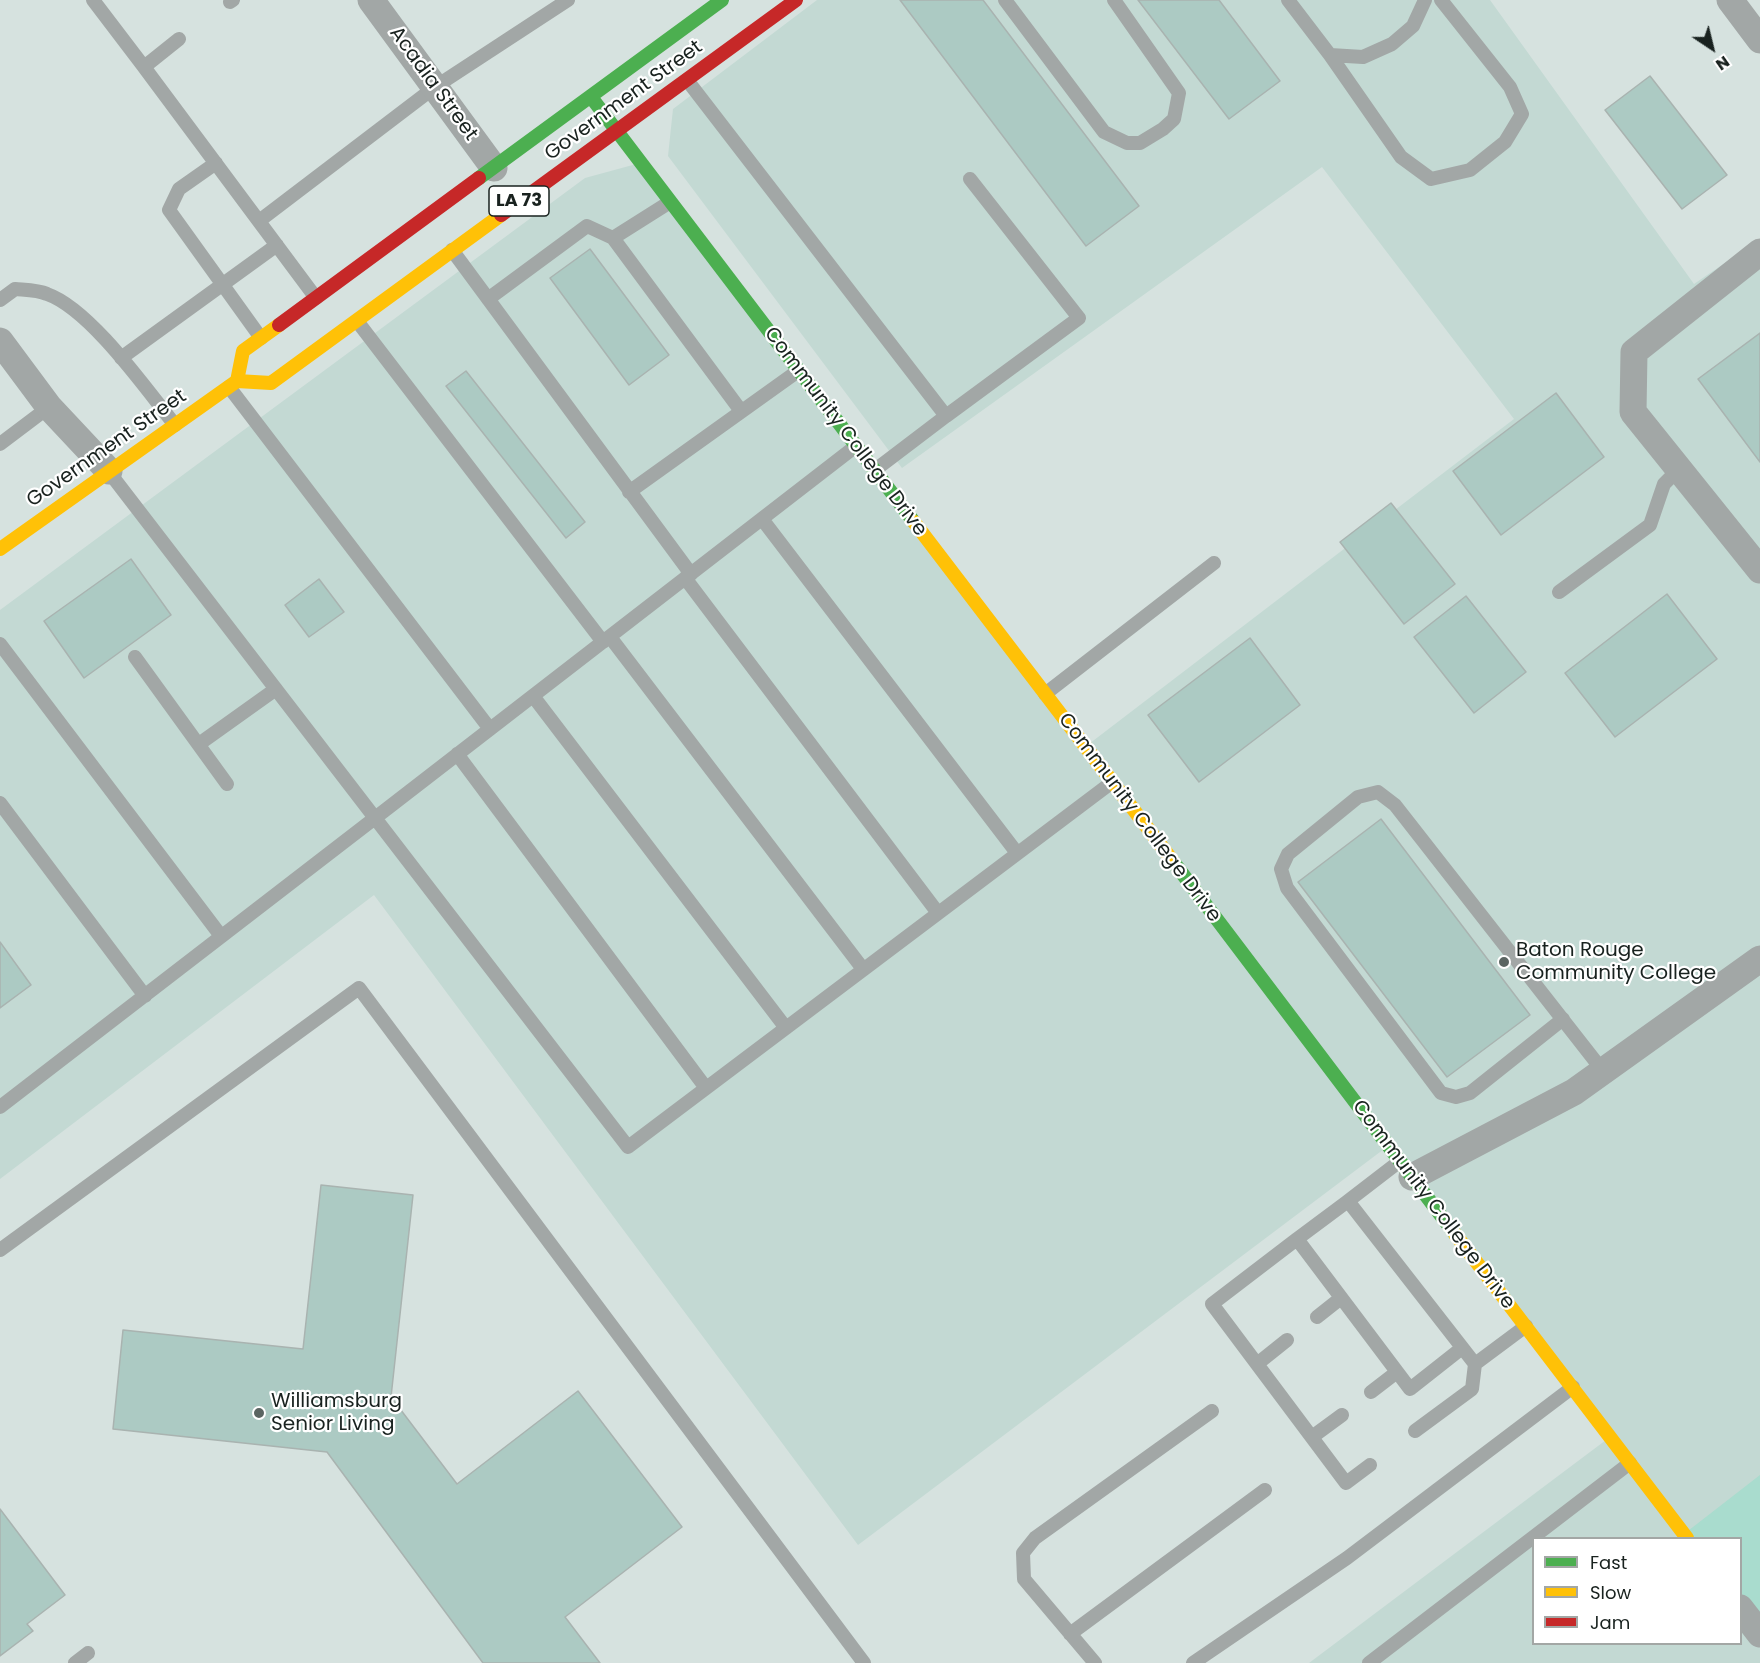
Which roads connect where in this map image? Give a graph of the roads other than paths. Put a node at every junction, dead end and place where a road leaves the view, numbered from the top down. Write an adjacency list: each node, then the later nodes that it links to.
1 (93, 0): 15 (lane)
2 (371, 0): 17 (street, Acadia Street)
3 (568, 0): 17 (lane)
4 (796, 0): 16 (street, Government Street / LA 73)
5 (1005, 0): 6 (lane)
6 (1114, 0)
7 (1288, 0): 14 (lane)
8 (1425, 0): 14 (lane)
9 (1441, 0): 14 (lane)
10 (1730, 0): 13 (street)
11 (719, 1): 18 (street, Government Street / LA 73)
12 (179, 39): 15 (lane)
13 (1760, 40)
14 (1330, 55)
15 (144, 67): 20 (lane)
16 (687, 80): 19 (street, Government Street / LA 73); 43 (lane)
17 (435, 87): 21 (street, Acadia Street); 24 (lane)
18 (591, 98): 19 (street, Community College Drive); 21 (street, Government Street / LA 73)
19 (616, 131): 23 (street, Community College Drive); 27 (street, Government Street / LA 73)
20 (216, 163): 24 (lane); 30 (lane)
21 (497, 176): 32 (street, Government Street / LA 73)
22 (970, 179): 43 (lane)
23 (670, 201): 25 (lane); 39 (street, Community College Drive)
24 (259, 221): 26 (lane)
25 (613, 238): 33 (lane); 42 (lane)
26 (277, 245): 30 (lane); 32 (lane)
27 (452, 250): 31 (street, Government Street / LA 73); 33 (lane)
28 (1760, 252): 47 (street)
29 (407, 266): 31 (street)
30 (223, 285): 36 (lane); 38 (lane)
31 (397, 291): 35 (street, Government Street / LA 73)
32 (316, 298): 36 (street, Government Street / LA 73)
33 (488, 298): 50 (lane)
34 (0, 300): 38 (lane)
35 (357, 321): 40 (street, Government Street / LA 73); 57 (lane)
36 (261, 338): 40 (street, Government Street / LA 73)
37 (0, 341): 41 (street)
38 (121, 358): 44 (lane)
39 (798, 371): 42 (lane); 46 (street, Community College Drive)
40 (233, 384): 44 (street, Government Street); 63 (lane)
41 (49, 406): 45 (lane); 48 (street)
42 (741, 411): 50 (lane)
43 (946, 416): 49 (lane)
44 (175, 425): 48 (street, Government Street)
45 (0, 444)
46 (856, 446): 49 (street, Community College Drive); 51 (lane)
47 (1679, 469): 54 (street); 56 (lane)
48 (109, 471): 52 (street, Government Street); 60 (lane)
49 (874, 471): 61 (street, Community College Drive)
50 (629, 492): 55 (lane)
51 (762, 519): 55 (lane); 70 (lane)
52 (0, 549)
53 (1214, 563): 61 (lane)
54 (1760, 570)
55 (688, 576): 57 (lane); 71 (lane)
56 (1559, 592)
57 (606, 639): 62 (lane); 74 (lane)
58 (0, 644): 72 (lane)
59 (135, 657): 64 (lane)
60 (276, 689): 64 (lane); 69 (lane)
61 (1044, 694): 66 (street, Community College Drive)
62 (533, 696): 63 (lane); 77 (lane)
63 (490, 729): 65 (lane)
64 (199, 744): 67 (lane)
65 (457, 754): 69 (lane); 79 (lane)
66 (1111, 783): 70 (lane); 81 (street, Community College Drive)
67 (227, 784)
68 (0, 803): 75 (lane)
69 (375, 818): 72 (lane); 79 (lane)
70 (1017, 853): 71 (lane)
71 (938, 913): 74 (lane)
72 (221, 936): 75 (lane)
73 (1760, 959): 78 (street)
74 (863, 969): 77 (lane)
75 (145, 996): 80 (lane)
76 (1563, 1019): 76 (lane); 78 (lane)
77 (786, 1028): 79 (lane)
78 (1603, 1071): 81 (street)
79 (705, 1088)
80 (0, 1107)
81 (1406, 1169): 82 (lane); 87 (street, Community College Drive)
82 (1348, 1201): 83 (lane); 89 (lane)
83 (1297, 1239): 85 (lane); 90 (lane)
84 (0, 1250): 110 (lane)
85 (1341, 1298): 86 (lane); 92 (lane)
86 (1317, 1317)
87 (1526, 1326): 91 (lane); 93 (street, Community College Drive)
88 (1287, 1340): 90 (lane)
89 (1462, 1348): 91 (lane); 92 (lane)
90 (1257, 1364): 98 (lane)
91 (1475, 1364): 97 (lane)
92 (1397, 1372): 94 (lane)
93 (1573, 1388): 99 (street, Community College Drive); 112 (lane)
94 (1371, 1392)
95 (1212, 1411): 106 (lane)
96 (1342, 1414): 98 (lane)
97 (1415, 1431)
98 (1312, 1437): 100 (lane)
99 (1630, 1463): 102 (lane); 103 (street, Community College Drive)
100 (1370, 1465)
101 (1265, 1490): 106 (lane)
102 (1533, 1537)
103 (1686, 1537)
104 (1532, 1538): 113 (lane)
105 (1742, 1611): 107 (street)
106 (1070, 1634): 111 (lane)
107 (1760, 1634)
108 (88, 1653): 109 (lane)
109 (75, 1663)
110 (864, 1663)
111 (1095, 1663)
112 (1193, 1663)
113 (1369, 1663)

